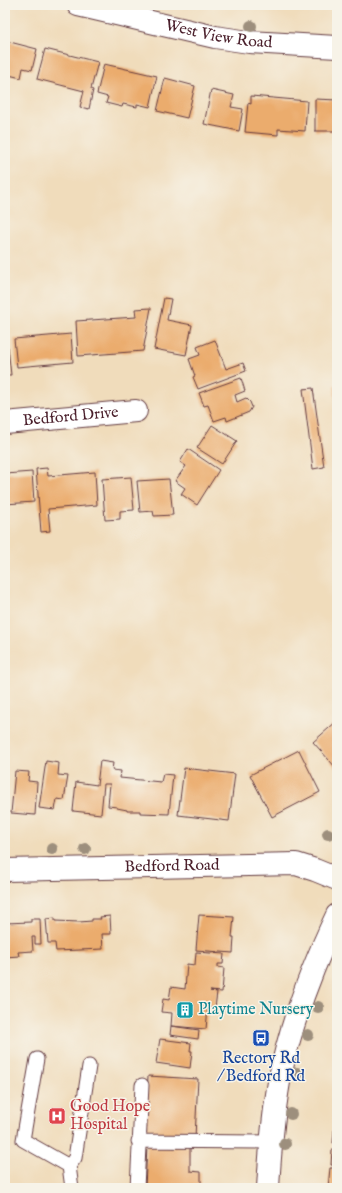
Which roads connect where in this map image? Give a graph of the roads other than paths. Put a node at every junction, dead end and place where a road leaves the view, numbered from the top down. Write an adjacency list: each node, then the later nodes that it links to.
1 (78, 5): 2 (street, West View Road)
2 (337, 47)
3 (136, 411): 4 (street, Bedford Drive)
4 (5, 423)
5 (5, 870): 6 (street, Bedford Road)
6 (337, 879)
7 (337, 915): 12 (street)
8 (37, 1059): 13 (lane)
9 (89, 1066): 13 (lane)
10 (142, 1085): 11 (lane)
11 (138, 1140): 12 (lane); 15 (lane)
12 (271, 1142): 16 (street)
13 (69, 1166): 14 (lane)
14 (72, 1188)
15 (136, 1188)
16 (268, 1188)

